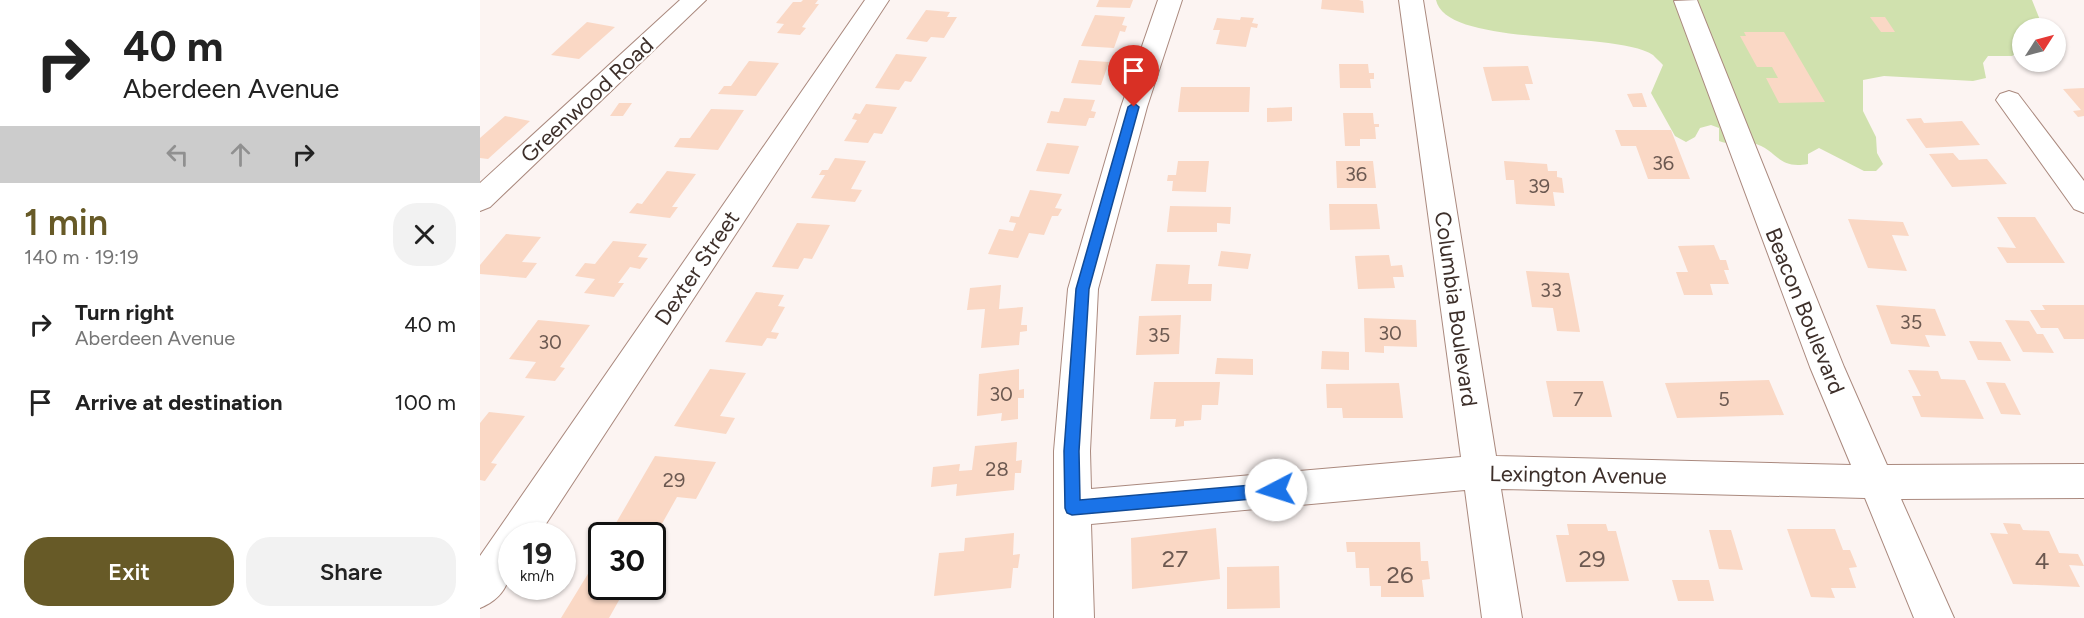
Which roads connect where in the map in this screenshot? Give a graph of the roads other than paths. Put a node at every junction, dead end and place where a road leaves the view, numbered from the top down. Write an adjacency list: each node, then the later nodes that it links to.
1 (694, 0): 7 (street, Greenwood Road)
2 (877, 0): 13 (street, Dexter Street)
3 (1170, 0): 12 (street)
4 (1410, 0): 9 (street, Columbia Boulevard)
5 (1686, 1): 11 (street, Beacon Boulevard)
6 (2009, 100): 8 (street)
7 (480, 200)
8 (2084, 202)
9 (1480, 472): 11 (street, Lexington Avenue); 12 (street, Lexington Avenue); 17 (street, Columbia Boulevard)
10 (2084, 481): 11 (street, Lexington Avenue)
11 (1876, 482): 18 (street, Beacon Boulevard)
12 (1072, 508): 16 (street)
13 (525, 522)
14 (498, 563): 15 (street)
15 (480, 589)
16 (1074, 618)
17 (1502, 618)
18 (1934, 618)

